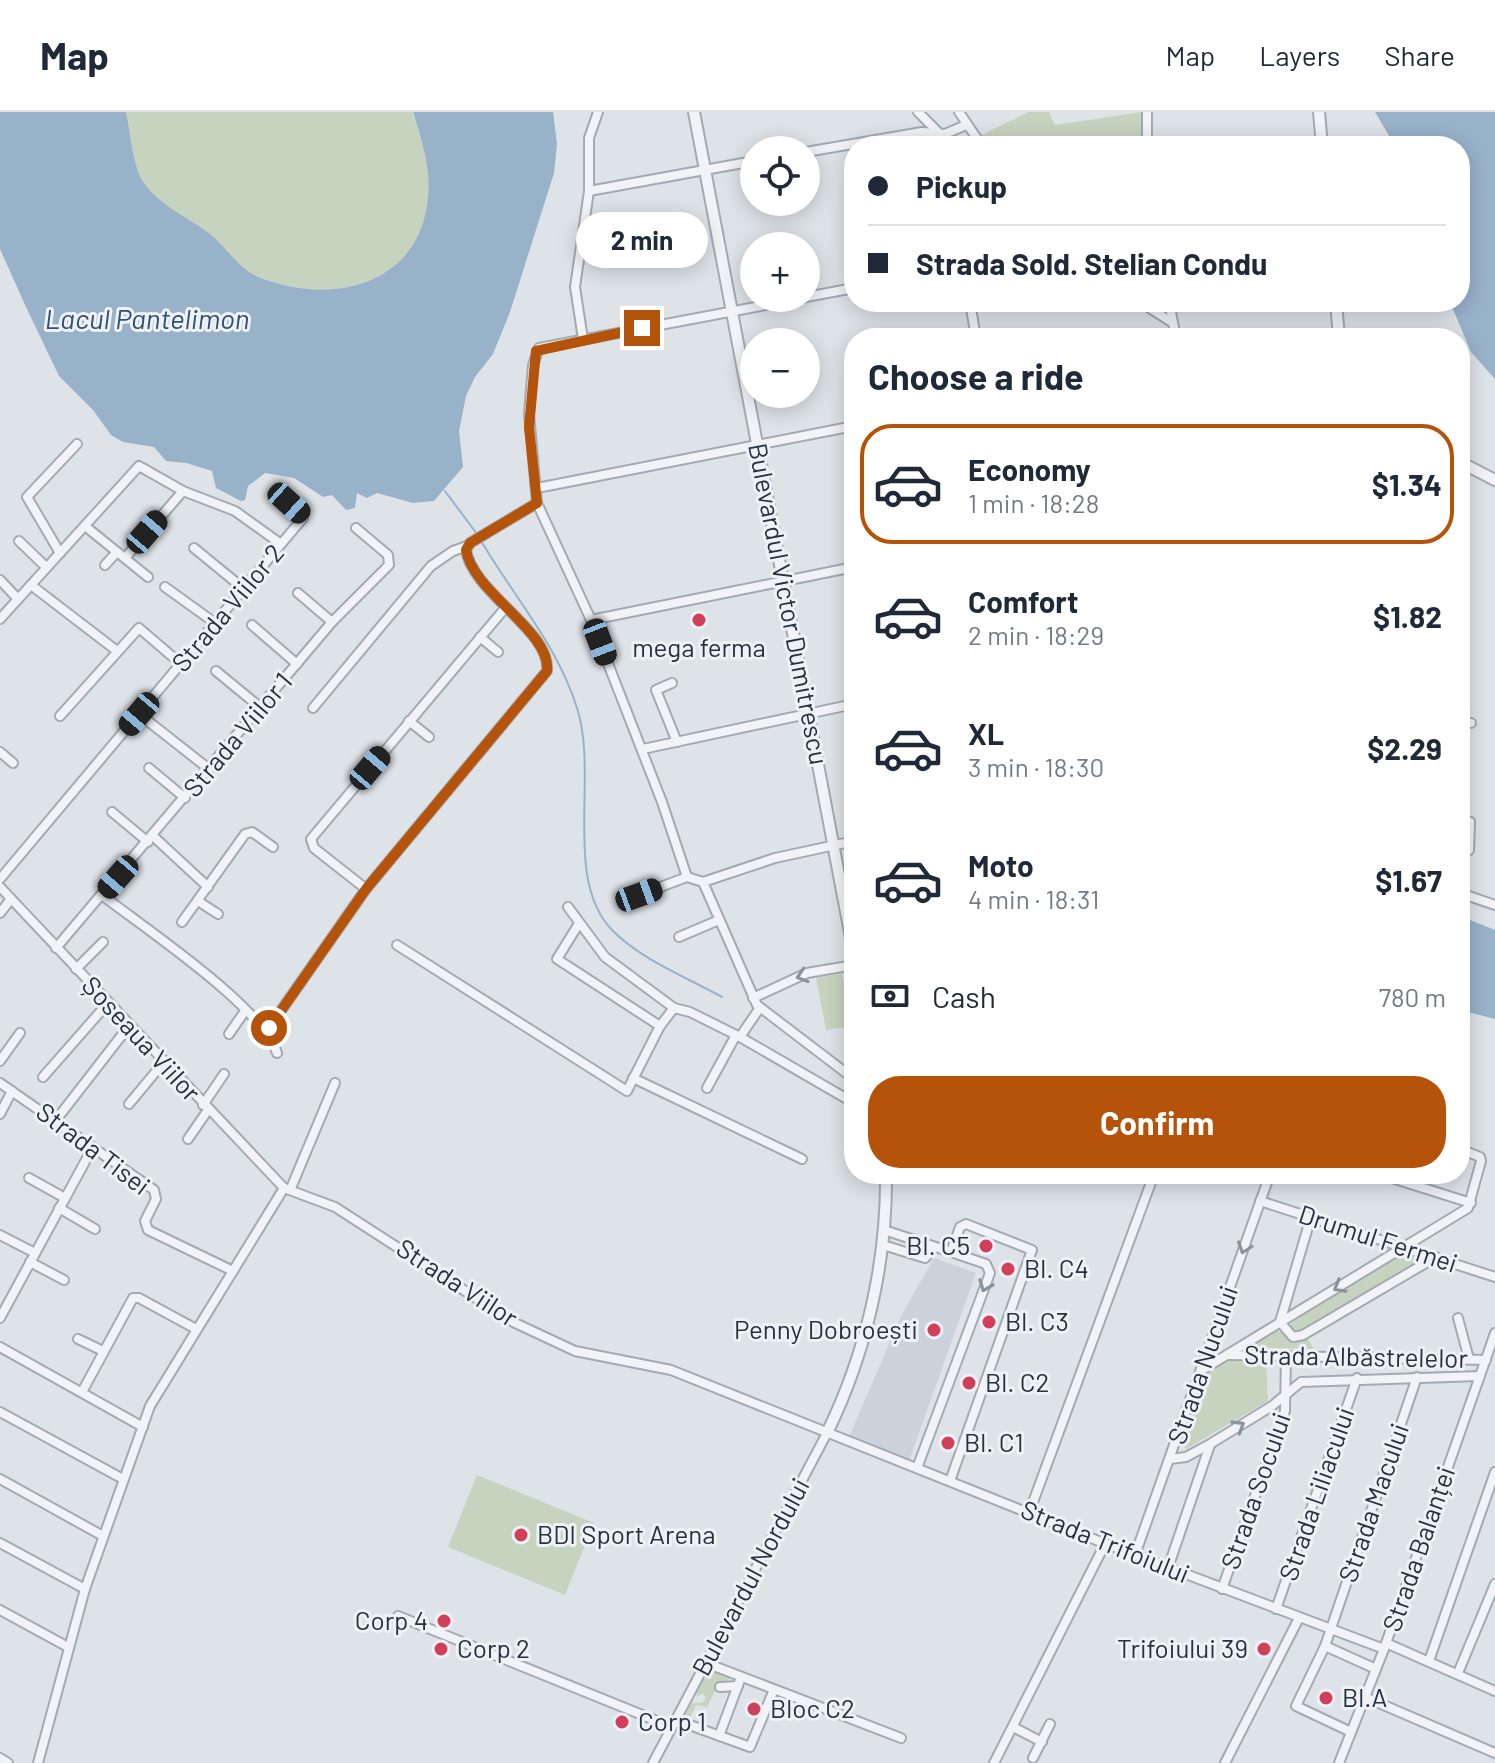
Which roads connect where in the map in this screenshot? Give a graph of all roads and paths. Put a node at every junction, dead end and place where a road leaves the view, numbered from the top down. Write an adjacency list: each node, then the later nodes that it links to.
1 (598, 112): 17 (street)
2 (694, 112): 16 (street, Bulevardul Victor Dumitrescu)
3 (918, 112): 8 (street)
4 (1147, 112): 11 (street)
5 (1319, 112): 12 (street)
6 (962, 113): 7 (street)
7 (966, 125): 8 (street); 10 (street)
8 (940, 134): 9 (street)
9 (899, 136)
10 (974, 136)
11 (1147, 136)
12 (1321, 136)
13 (844, 145): 14 (street)
14 (820, 150)
15 (740, 164): 16 (street)
16 (705, 170): 17 (street); 21 (street, Bulevardul Victor Dumitrescu)
17 (589, 191): 26 (street)
18 (844, 290): 19 (street)
19 (820, 295)
20 (740, 310): 21 (street)
21 (732, 311): 26 (street); 29 (street, Bulevardul Victor Dumitrescu)
22 (1156, 312): 24 (street)
23 (1171, 312): 24 (street)
24 (1173, 323): 25 (street)
25 (1173, 328)
26 (583, 339): 32 (street)
27 (844, 428): 29 (street)
28 (77, 444): 42 (street)
29 (757, 445): 32 (street); 49 (street, Bulevardul Victor Dumitrescu)
30 (1470, 467): 31 (street)
31 (1495, 480)
32 (537, 488): 35 (street)
33 (183, 491): 36 (street); 39 (street); 43 (street)
34 (289, 503): 39 (street, Strada Viilor 2)
35 (537, 503): 40 (street); 57 (street)
36 (85, 526): 42 (street); 43 (street)
37 (356, 528): 58 (street, Strada Viilor 1)
38 (19, 541): 45 (street)
39 (281, 544): 52 (street, Strada Viilor 2)
40 (469, 545): 55 (street); 70 (street)
41 (194, 548): 52 (street)
42 (60, 553): 45 (street)
43 (121, 555): 44 (street); 47 (street)
44 (105, 565)
45 (46, 567): 50 (street)
46 (844, 569): 49 (street)
47 (148, 577)
48 (0, 580): 54 (street)
49 (784, 580): 57 (street); 71 (street, Bulevardul Victor Dumitrescu)
50 (31, 585): 54 (street); 62 (street)
51 (165, 587): 59 (street)
52 (244, 589): 59 (street, Strada Viilor 2)
53 (298, 593): 58 (street, Strada Viilor 2)
54 (18, 599): 56 (street)
55 (506, 607): 61 (street); 93 (street)
56 (0, 619)
57 (591, 620): 77 (street)
58 (332, 622): 65 (street, Strada Viilor 1)
59 (215, 623): 64 (street, Strada Viilor 2)
60 (252, 625): 65 (street, Strada Viilor 2)
61 (480, 637): 63 (street); 74 (street)
62 (117, 651): 64 (street); 73 (street)
63 (498, 652)
64 (181, 664): 72 (street, Strada Viilor 2)
65 (297, 664): 69 (street, Strada Viilor 1)
66 (216, 671): 69 (street, Strada Viilor 2)
67 (672, 683): 76 (street)
68 (844, 706): 71 (street)
69 (261, 708): 81 (street, Strada Viilor 1)
70 (313, 708)
71 (809, 713): 76 (street); 86 (street, Bulevardul Victor Dumitrescu)
72 (139, 714): 81 (street); 89 (street, Strada Viilor 2)
73 (60, 716)
74 (409, 721): 75 (street); 93 (street)
75 (429, 737)
76 (677, 742): 77 (street)
77 (643, 749): 88 (street)
78 (0, 752): 79 (street)
79 (13, 763)
80 (149, 768): 82 (street)
81 (209, 769): 82 (street, Strada Viilor 1)
82 (185, 798): 84 (street, Strada Viilor 1)
83 (112, 812): 84 (street)
84 (151, 839): 92 (street); 94 (street, Strada Viilor 1)
85 (844, 843): 86 (street)
86 (834, 845): 90 (street); 98 (street, Bulevardul Victor Dumitrescu)
87 (273, 847): 92 (street)
88 (687, 877): 90 (street); 95 (street)
89 (0, 879)
90 (700, 882): 104 (street)
91 (0, 887): 97 (street, Șoseaua Viilor)
92 (208, 887): 99 (street)
93 (366, 889): 120 (street)
94 (102, 895): 110 (street, Strada Viilor 1); 117 (street)
95 (639, 895)
96 (1470, 896): 100 (street)
97 (11, 899): 102 (street); 110 (street, Șoseaua Viilor)
98 (844, 900)
99 (198, 901): 103 (street); 105 (street)
100 (1495, 905)
101 (568, 907): 106 (street)
102 (0, 913)
103 (218, 914)
104 (719, 920): 107 (street); 113 (street)
105 (182, 922)
106 (578, 925): 115 (street); 119 (street)
107 (679, 937)
108 (103, 942): 112 (street)
109 (397, 945): 130 (street)
110 (56, 948): 112 (street, Șoseaua Viilor)
111 (844, 967): 113 (street, one-way to 113)
112 (76, 969): 114 (street, Șoseaua Viilor)
113 (753, 998): 116 (street)
114 (108, 1003): 118 (street, Șoseaua Viilor); 129 (street)
115 (674, 1008): 119 (street); 123 (street)
116 (759, 1009): 123 (street); 127 (street)
117 (245, 1011): 120 (street); 122 (street)
118 (129, 1026): 126 (street, Șoseaua Viilor); 139 (street)
119 (660, 1026): 130 (street)
120 (266, 1032): 124 (street)
121 (20, 1033): 125 (street)
122 (229, 1034)
123 (738, 1036): 133 (street); 135 (street)
124 (277, 1053)
125 (0, 1061)
126 (163, 1063): 136 (street); 137 (street, Șoseaua Viilor)
127 (844, 1072)
128 (224, 1074): 137 (street)
129 (43, 1077)
130 (633, 1078): 143 (street)
131 (0, 1083): 134 (street, Strada Tisei)
132 (335, 1083): 149 (street)
133 (707, 1088)
134 (12, 1091): 138 (street); 139 (street, Strada Tisei)
135 (844, 1097)
136 (129, 1104)
137 (205, 1108): 140 (street); 149 (street, Șoseaua Viilor)
138 (0, 1114)
139 (56, 1120): 141 (street, Strada Tisei)
140 (188, 1139)
141 (93, 1147): 150 (street); 165 (street, Strada Tisei)
142 (1470, 1153): 152 (street)
143 (802, 1159)
144 (29, 1178): 150 (street)
145 (886, 1184): 156 (street)
146 (1150, 1184): 197 (street)
147 (1266, 1184): 151 (street, Strada Nucului)
148 (1411, 1184): 152 (street)
149 (287, 1188): 165 (street); 189 (street, Strada Viilor)
150 (65, 1198): 153 (street)
151 (1260, 1201): 154 (street, Drumul Fermei); 181 (street, Strada Nucului, one-way to 181)
152 (1471, 1203): 160 (street)
153 (59, 1208): 155 (street); 162 (street)
154 (1311, 1217): 160 (street, Drumul Fermei); 171 (street)
155 (95, 1229)
156 (884, 1230): 158 (street); 159 (street)
157 (0, 1235): 162 (street)
158 (883, 1245): 159 (street); 189 (street)
159 (934, 1247): 161 (street)
160 (1406, 1247): 163 (street, Drumul Fermei); 171 (street, one-way to 171)
161 (951, 1252): 192 (street, one-way to 192); 196 (street)
162 (35, 1253): 164 (street)
163 (1436, 1257): 166 (street, Drumul Fermei); 171 (street)
164 (30, 1262): 167 (street); 168 (street)
165 (233, 1271): 172 (street)
166 (1495, 1277)
167 (64, 1280)
168 (3, 1305): 169 (street)
169 (0, 1318)
170 (1458, 1318): 179 (street)
171 (1280, 1322): 177 (street)
172 (196, 1329): 176 (street); 188 (street)
173 (1495, 1333): 180 (street, Strada Balanței)
174 (78, 1339): 176 (street)
175 (0, 1347): 185 (street)
176 (103, 1351): 185 (street)
177 (1226, 1355): 178 (street, Strada Albăstrelelor); 181 (street)
178 (1286, 1355): 179 (street, Strada Albăstrelelor); 186 (street, Strada Socului)
179 (1469, 1359): 180 (street, Strada Albăstrelelor)
180 (1486, 1360): 182 (street, Strada Balanței)
181 (1202, 1370): 191 (street, Strada Nucului)
182 (1480, 1376): 183 (street, Strada Albăstrelelor); 212 (street, Strada Balanței)
183 (1417, 1377): 184 (street, Strada Albăstrelelor); 210 (street, Strada Macului)
184 (1357, 1378): 186 (street, Strada Albăstrelelor); 206 (street, Strada Liliacului)
185 (82, 1392): 188 (street)
186 (1287, 1392): 190 (street, Strada Albăstrelelor, one-way to 186); 205 (street, Strada Socului)
187 (0, 1412): 195 (street)
188 (143, 1427): 195 (street)
189 (827, 1433): 192 (street, Strada Trifoiului); 215 (street, Bulevardul Nordului)
190 (1210, 1444): 191 (street, Strada Albăstrelelor); 202 (street)
191 (1170, 1459): 201 (street, Strada Nucului)
192 (917, 1468): 196 (street, Strada Trifoiului)
193 (1495, 1472): 214 (street)
194 (0, 1479): 198 (street)
195 (123, 1479): 198 (street)
196 (950, 1481): 197 (street, Strada Trifoiului)
197 (1029, 1513): 200 (street, Strada Trifoiului)
198 (103, 1536): 204 (street)
199 (0, 1543): 204 (street)
200 (1105, 1544): 201 (street, Strada Trifoiului); 224 (street)
201 (1135, 1555): 202 (street, Strada Trifoiului)
202 (1168, 1568): 205 (street, Strada Trifoiului)
203 (1495, 1584): 217 (street)
204 (85, 1589): 213 (street)
205 (1222, 1589): 206 (street, Strada Trifoiului)
206 (1276, 1609): 209 (street, Strada Trifoiului)
207 (0, 1610): 213 (street)
208 (398, 1616): 222 (street)
209 (1299, 1618): 210 (street, Strada Trifoiului); 237 (street)
210 (1330, 1630): 211 (street, Strada Macului); 212 (street, Strada Trifoiului)
211 (1325, 1646): 216 (street); 225 (street, Strada Macului)
212 (1385, 1646): 214 (street, Strada Trifoiului); 216 (street, Strada Balanței)
213 (68, 1647): 234 (street)
214 (1429, 1661): 217 (street, Strada Trifoiului)
215 (706, 1663): 222 (street, Bulevardul Nordului); 227 (street)
216 (1376, 1669): 221 (street, Strada Balanței)
217 (1458, 1673): 219 (street, Strada Trifoiului)
218 (720, 1687): 226 (street)
219 (1495, 1691)
220 (773, 1692): 226 (street)
221 (1365, 1697): 225 (street, Strada Balanței); 229 (street)
222 (674, 1723): 226 (street); 235 (street, Bulevardul Nordului)
223 (1050, 1724): 228 (street)
224 (1013, 1727): 228 (street); 236 (street)
225 (1351, 1732): 232 (street, Strada Balanței)
226 (719, 1736)
227 (901, 1738)
228 (1042, 1742): 231 (street)
229 (1495, 1753)
230 (0, 1758): 233 (street)
231 (1033, 1758)
232 (1342, 1762)
233 (8, 1763)
234 (38, 1763)
235 (653, 1763)
236 (994, 1763)
237 (1225, 1763)

